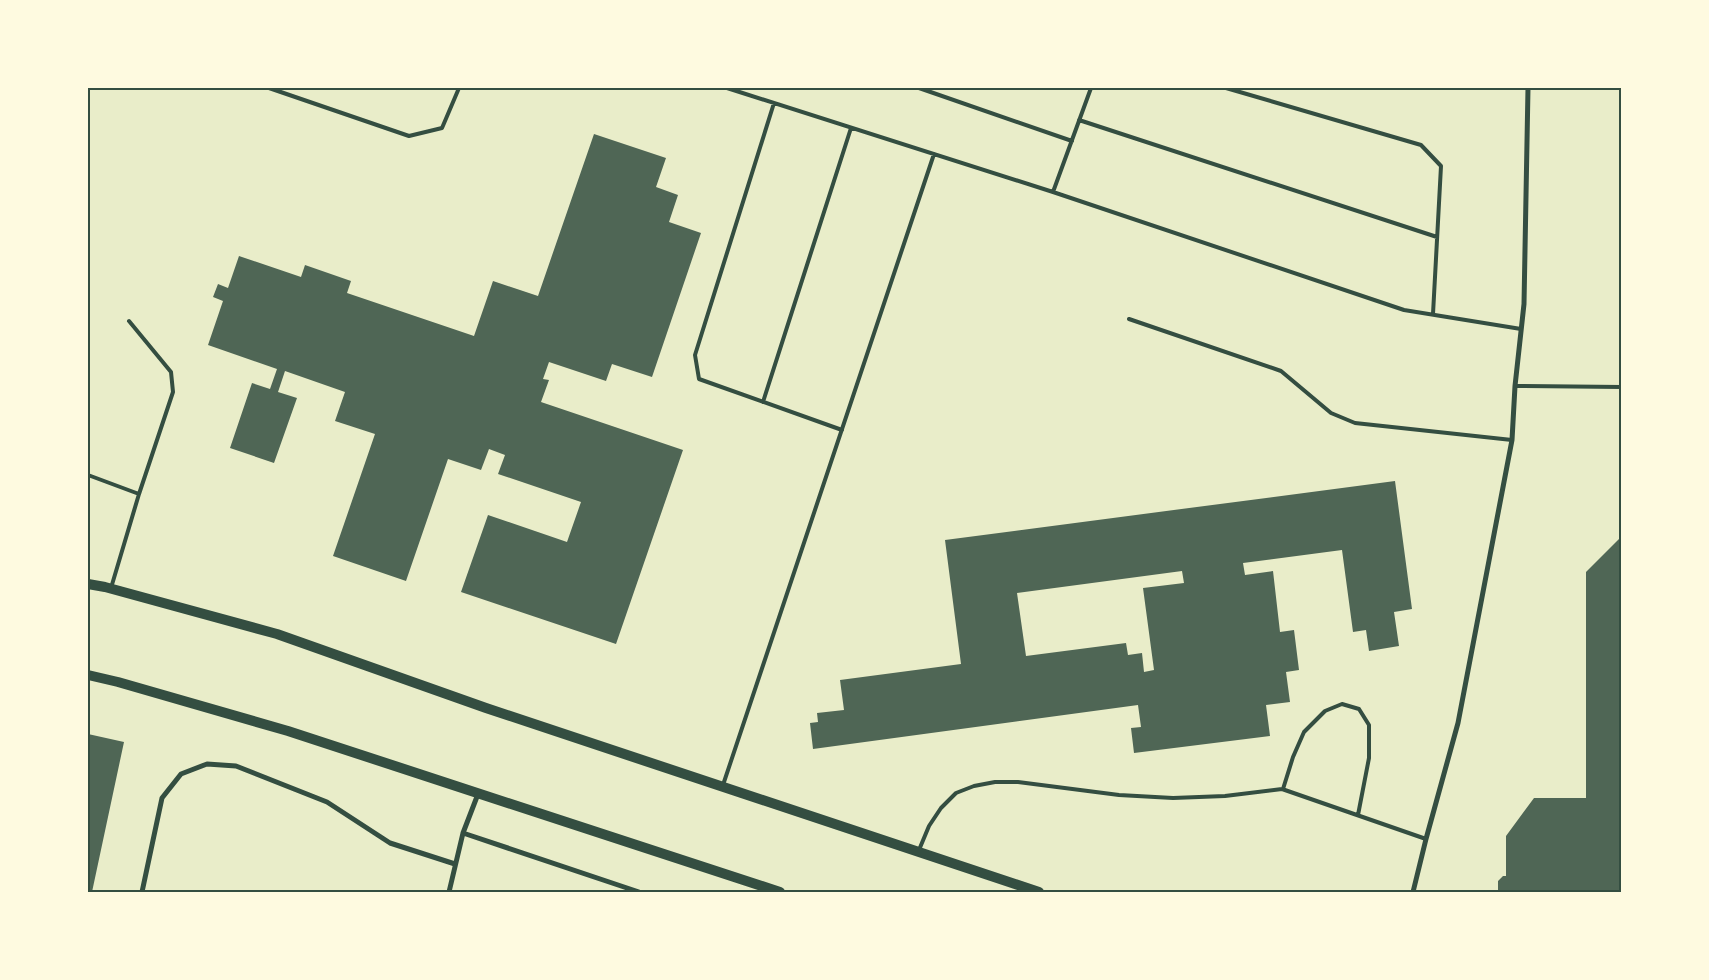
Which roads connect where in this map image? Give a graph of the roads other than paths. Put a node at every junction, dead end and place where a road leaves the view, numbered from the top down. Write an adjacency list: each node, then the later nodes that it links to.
1 (269, 88): 2 (lane)
2 (459, 88)
3 (726, 88): 8 (lane)
4 (919, 88): 11 (lane)
5 (1091, 88): 9 (lane)
6 (1226, 88): 14 (lane)
7 (1528, 88): 18 (street)
8 (774, 103): 10 (lane); 21 (lane)
9 (1079, 120): 11 (lane); 14 (lane)
10 (851, 128): 12 (lane); 21 (lane)
11 (1072, 141): 13 (lane)
12 (934, 154): 13 (lane); 22 (lane)
13 (1053, 192): 15 (lane)
14 (1437, 237): 15 (lane)
15 (1433, 314): 18 (lane)
16 (1128, 319): 23 (lane)
17 (129, 321): 25 (lane)
18 (1521, 329): 19 (street)
19 (1515, 386): 20 (lane); 23 (street)
20 (1622, 387)
21 (763, 402): 22 (lane)
22 (842, 430): 29 (lane)
23 (1512, 440): 34 (street)
24 (88, 475): 25 (lane)
25 (139, 494): 27 (lane)
26 (88, 584): 27 (main road)
27 (110, 588): 29 (main road)
28 (88, 674): 31 (main road)
29 (722, 787): 35 (main road)
30 (1283, 789): 32 (lane); 32 (lane); 35 (lane)
31 (478, 794): 33 (street); 40 (main road)
32 (1358, 815): 34 (lane)
33 (463, 833): 36 (street); 39 (street)
34 (1426, 839): 42 (street)
35 (918, 852): 41 (main road)
36 (455, 864): 37 (street); 38 (street)
37 (142, 892)
38 (449, 892)
39 (639, 892)
40 (780, 892)
41 (1039, 892)
42 (1413, 892)

